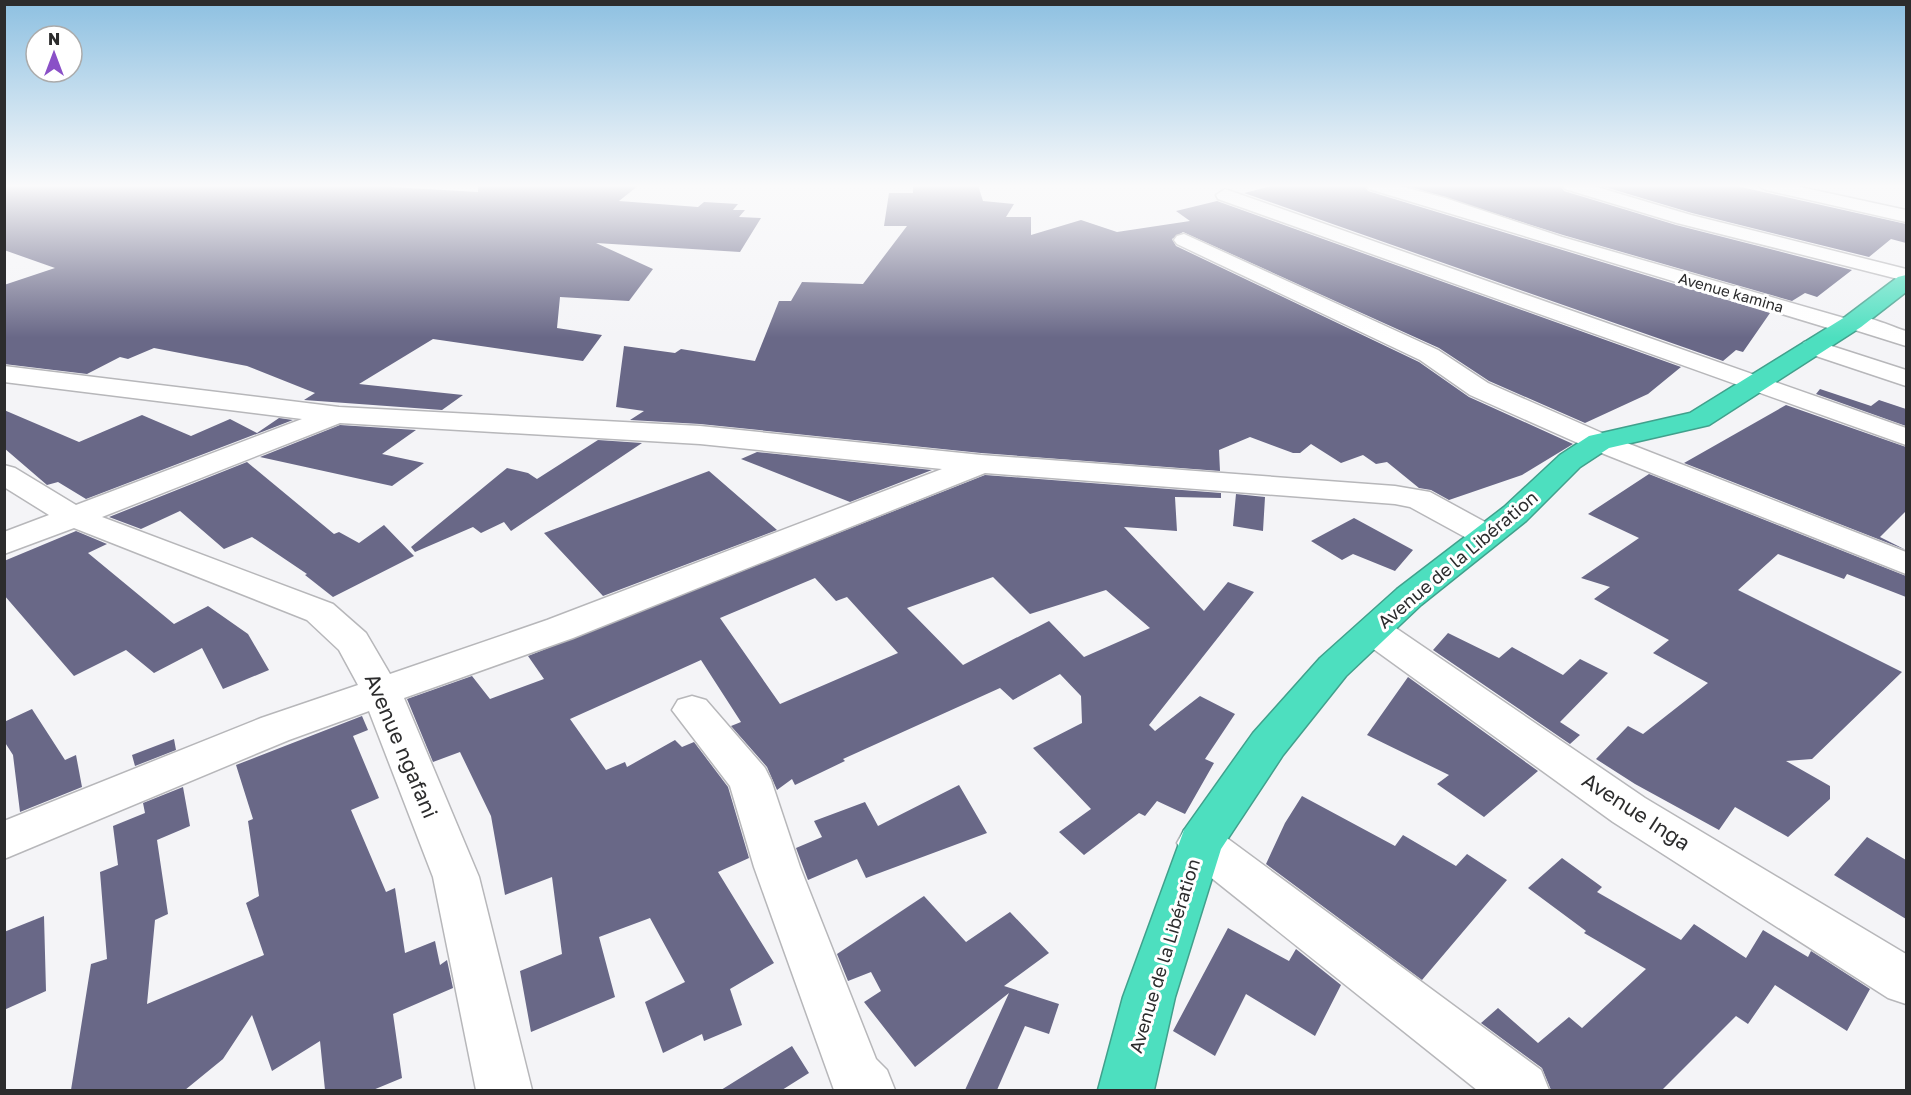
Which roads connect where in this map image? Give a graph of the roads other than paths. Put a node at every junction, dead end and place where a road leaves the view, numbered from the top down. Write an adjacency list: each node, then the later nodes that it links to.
1 (1337, 236): 12 (street)
2 (1540, 236): 7 (street, Avenue kamina)
3 (1752, 236): 5 (street)
4 (1184, 240): 15 (street)
5 (1906, 275)
6 (1906, 282): 7 (highway, Avenue de la Libération)
7 (1850, 324): 8 (street, Avenue kamina); 9 (highway, Avenue de la Libération)
8 (1906, 339)
9 (1813, 347): 11 (street); 12 (highway, Avenue de la Libération)
10 (4, 374): 13 (street)
11 (1906, 378)
12 (1754, 384): 14 (street); 15 (highway, Avenue de la Libération)
13 (339, 415): 16 (street); 18 (street)
14 (1906, 437)
15 (1599, 442): 19 (highway, Avenue de la Libération); 21 (street)
16 (981, 464): 19 (street); 23 (street)
17 (4, 474): 18 (street, Avenue ngafani)
18 (74, 516): 20 (street); 23 (street, Avenue ngafani)
19 (1485, 535): 22 (highway, Avenue de la Libération)
20 (4, 544)
21 (1906, 564)
22 (1374, 631): 26 (highway, Avenue de la Libération); 27 (street, Avenue Inga)
23 (381, 691): 25 (street); 28 (street, Avenue ngafani)
24 (692, 710): 29 (street)
25 (4, 841)
26 (1200, 843): 30 (highway, Avenue de la Libération); 31 (street)
27 (1906, 981)
28 (504, 1090)
29 (867, 1090)
30 (1126, 1090)
31 (1521, 1090)

